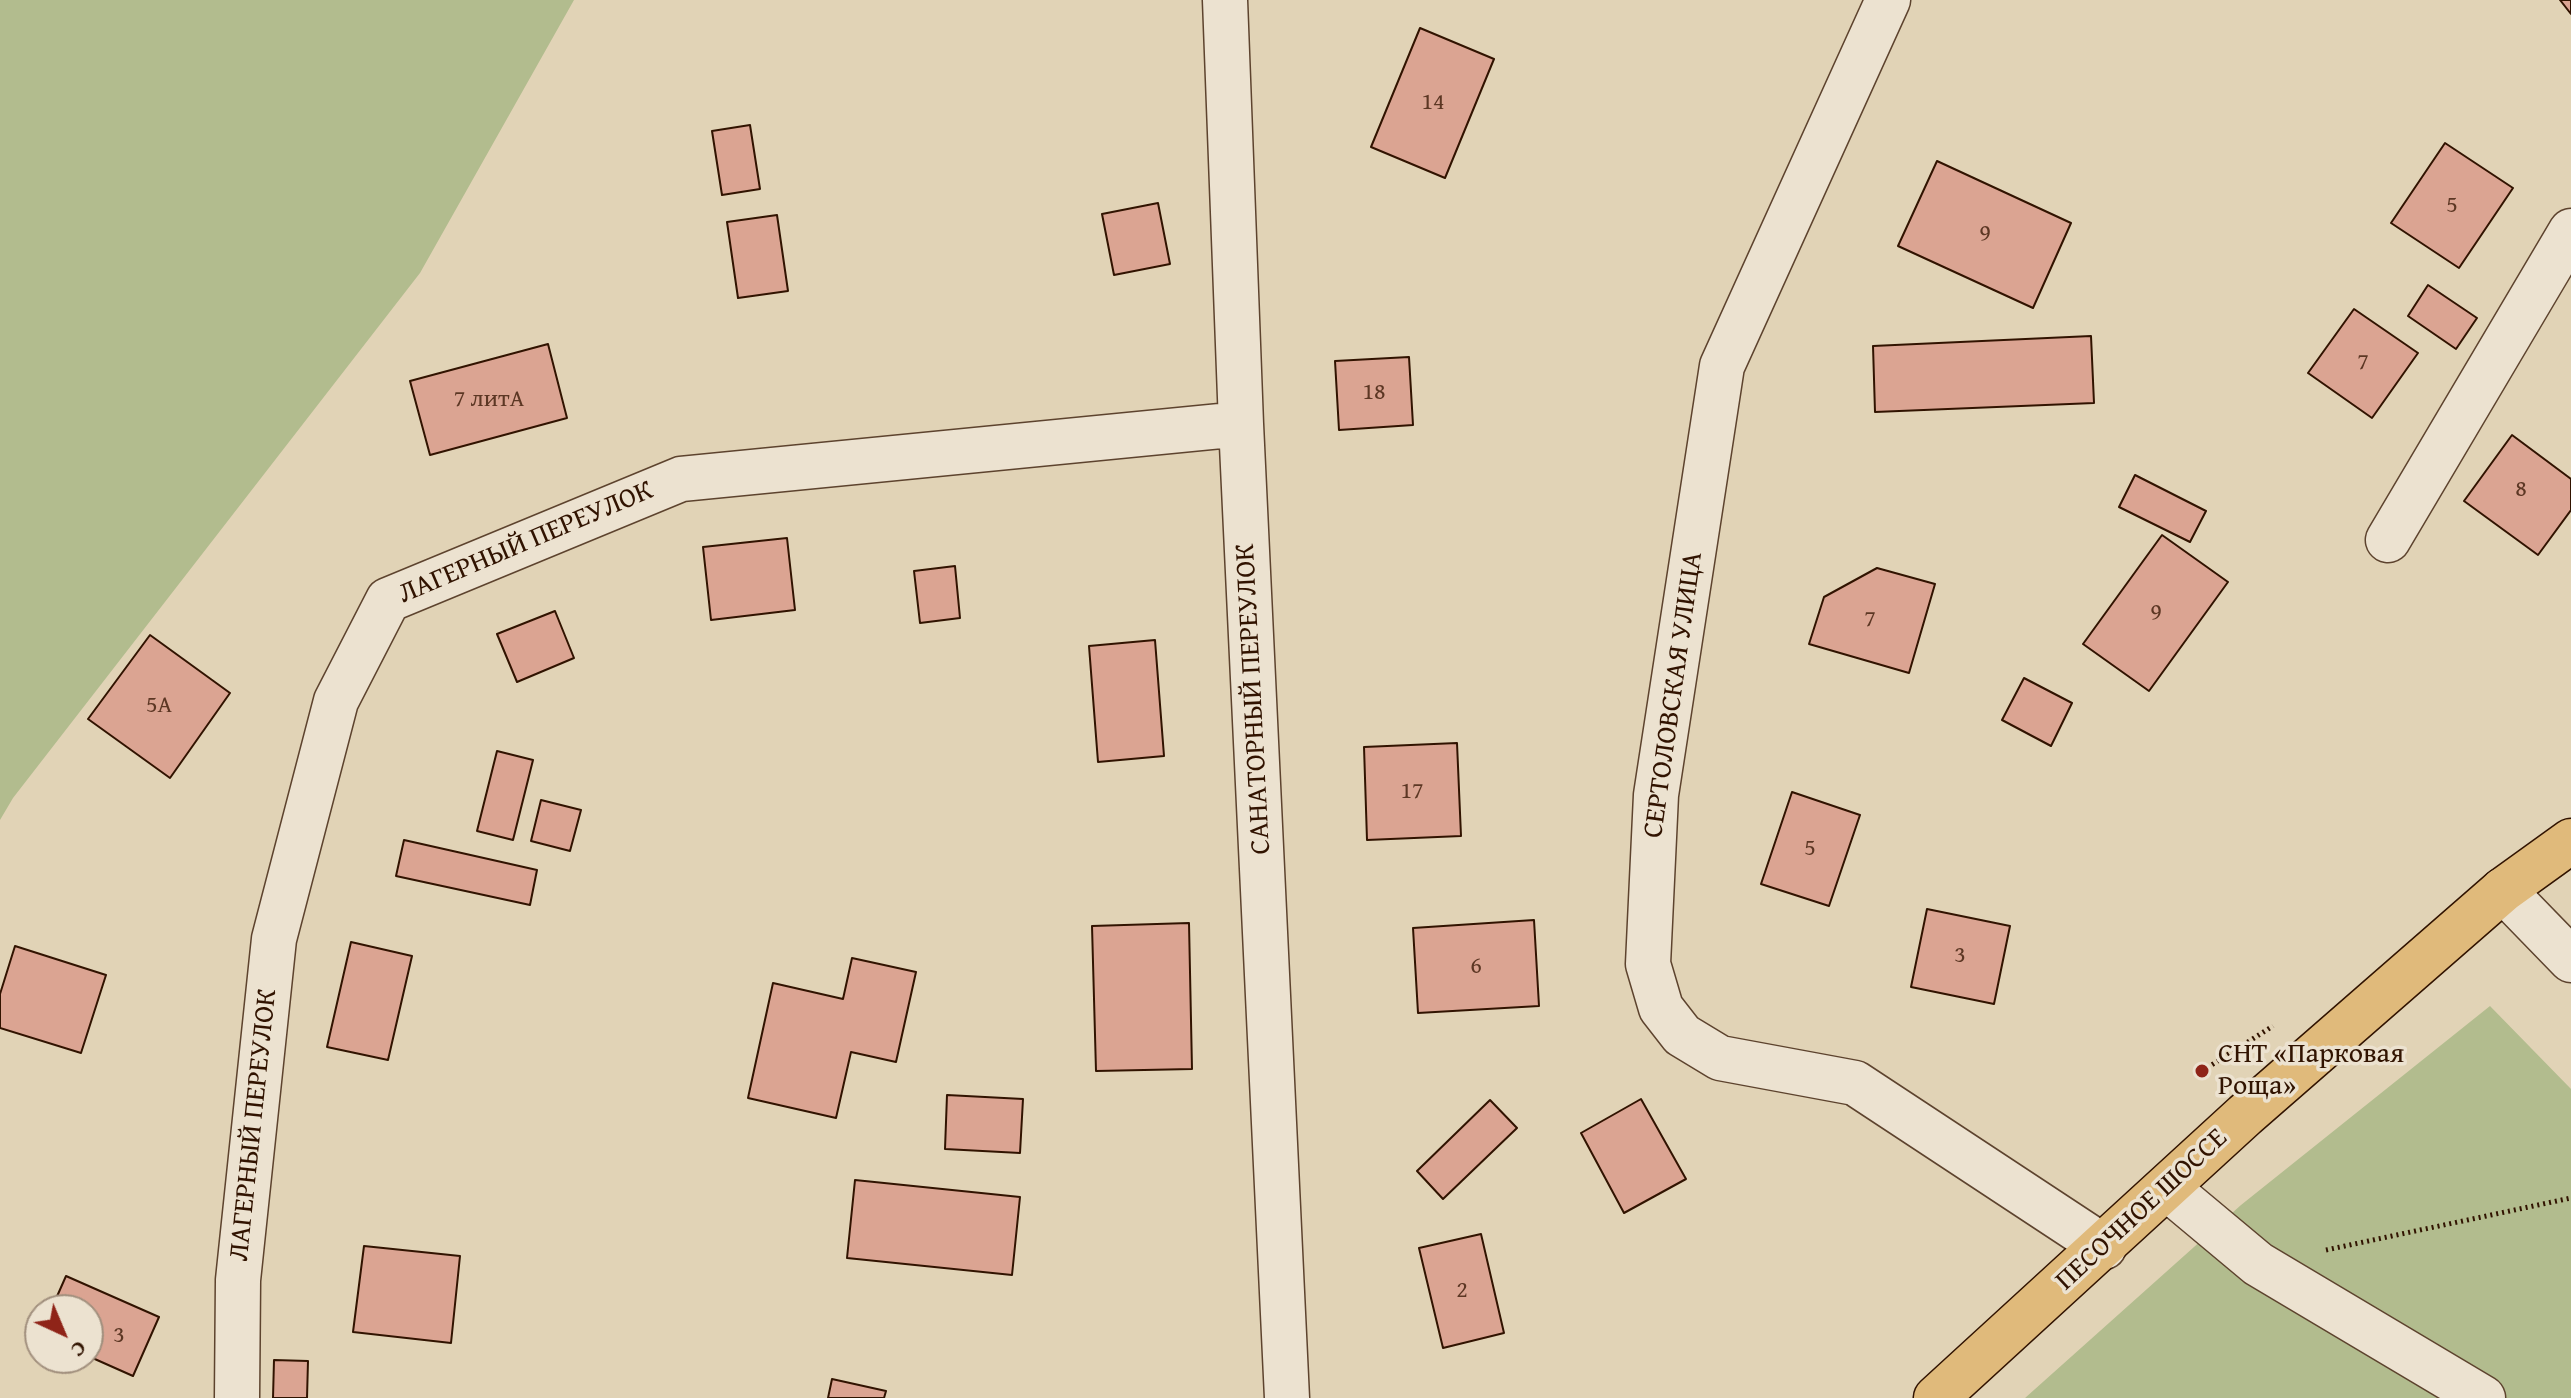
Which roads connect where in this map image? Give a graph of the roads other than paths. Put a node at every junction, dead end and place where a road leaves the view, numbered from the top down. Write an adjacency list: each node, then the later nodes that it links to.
1 (1225, 0): 4 (street, САНАТОРНЫЙ ПЕРЕУЛОК)
2 (1888, 0): 10 (street, СЕРТОЛОВСКАЯ УЛИЦА)
3 (2571, 231): 5 (street)
4 (1241, 424): 11 (street, ЛАГЕРНЫЙ ПЕРЕУЛОК); 12 (street, САНАТОРНЫЙ ПЕРЕУЛОК)
5 (2388, 540)
6 (2571, 841): 7 (main road, ПЕСОЧНОЕ ШОССЕ)
7 (2503, 890): 8 (street); 9 (main road, ПЕСОЧНОЕ ШОССЕ)
8 (2571, 960)
9 (2167, 1188): 10 (main road, ПЕСОЧНОЕ ШОССЕ); 14 (street)
10 (2104, 1247): 13 (main road, ПЕСОЧНОЕ ШОССЕ)
11 (237, 1398)
12 (1287, 1398)
13 (1936, 1398)
14 (2483, 1398)

